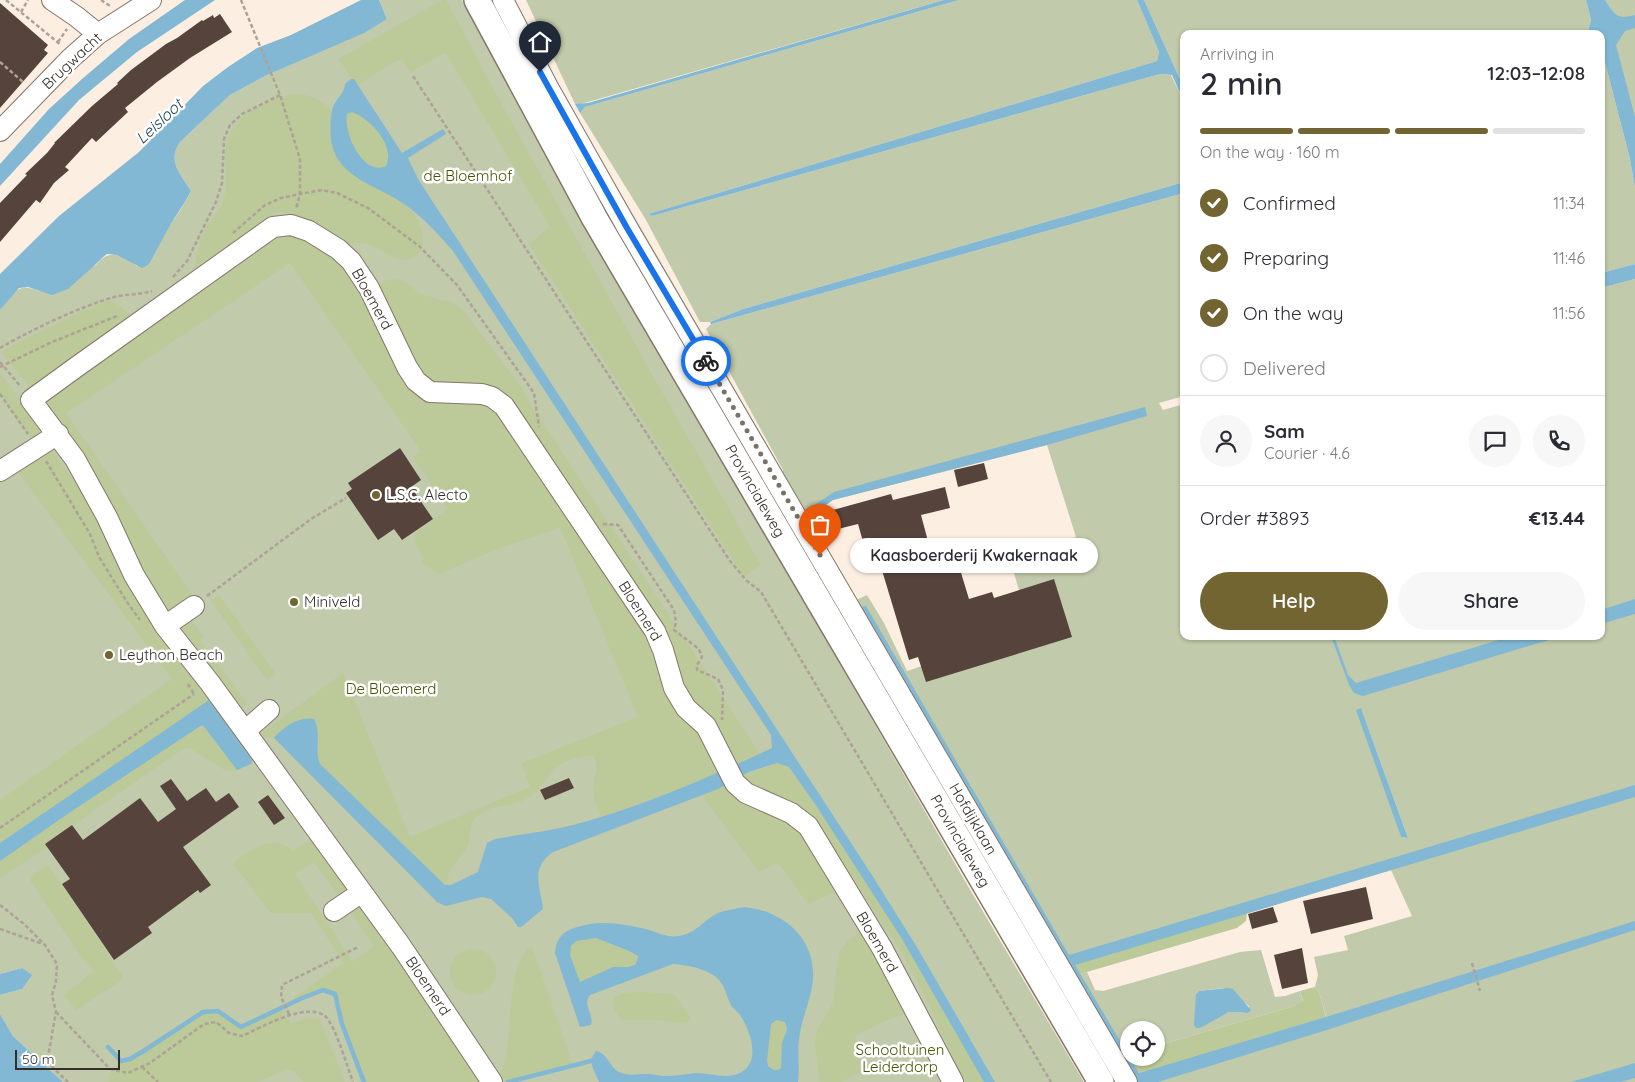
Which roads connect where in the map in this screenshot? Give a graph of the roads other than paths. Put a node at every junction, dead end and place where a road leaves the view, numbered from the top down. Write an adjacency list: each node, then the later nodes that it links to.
1 (52, 0): 5 (street)
2 (151, 0): 5 (street, Brugwacht)
3 (477, 0): 9 (main road, Provincialeweg)
4 (503, 0): 9 (street, Hofdijklaan)
5 (98, 34): 6 (street, Brugwacht)
6 (0, 130)
7 (58, 434): 8 (street); 11 (street, Bloemerd); 17 (street, Bloemerd)
8 (0, 471)
9 (809, 560): 18 (main road, Provincialeweg); 19 (street, Hofdijklaan)
10 (194, 606): 11 (street)
11 (165, 626): 13 (street, Bloemerd)
12 (269, 710): 13 (street)
13 (244, 731): 14 (street, Bloemerd)
14 (362, 892): 15 (street); 16 (street, Bloemerd)
15 (334, 912)
16 (492, 1082)
17 (953, 1082)
18 (1101, 1082)
19 (1127, 1082)

